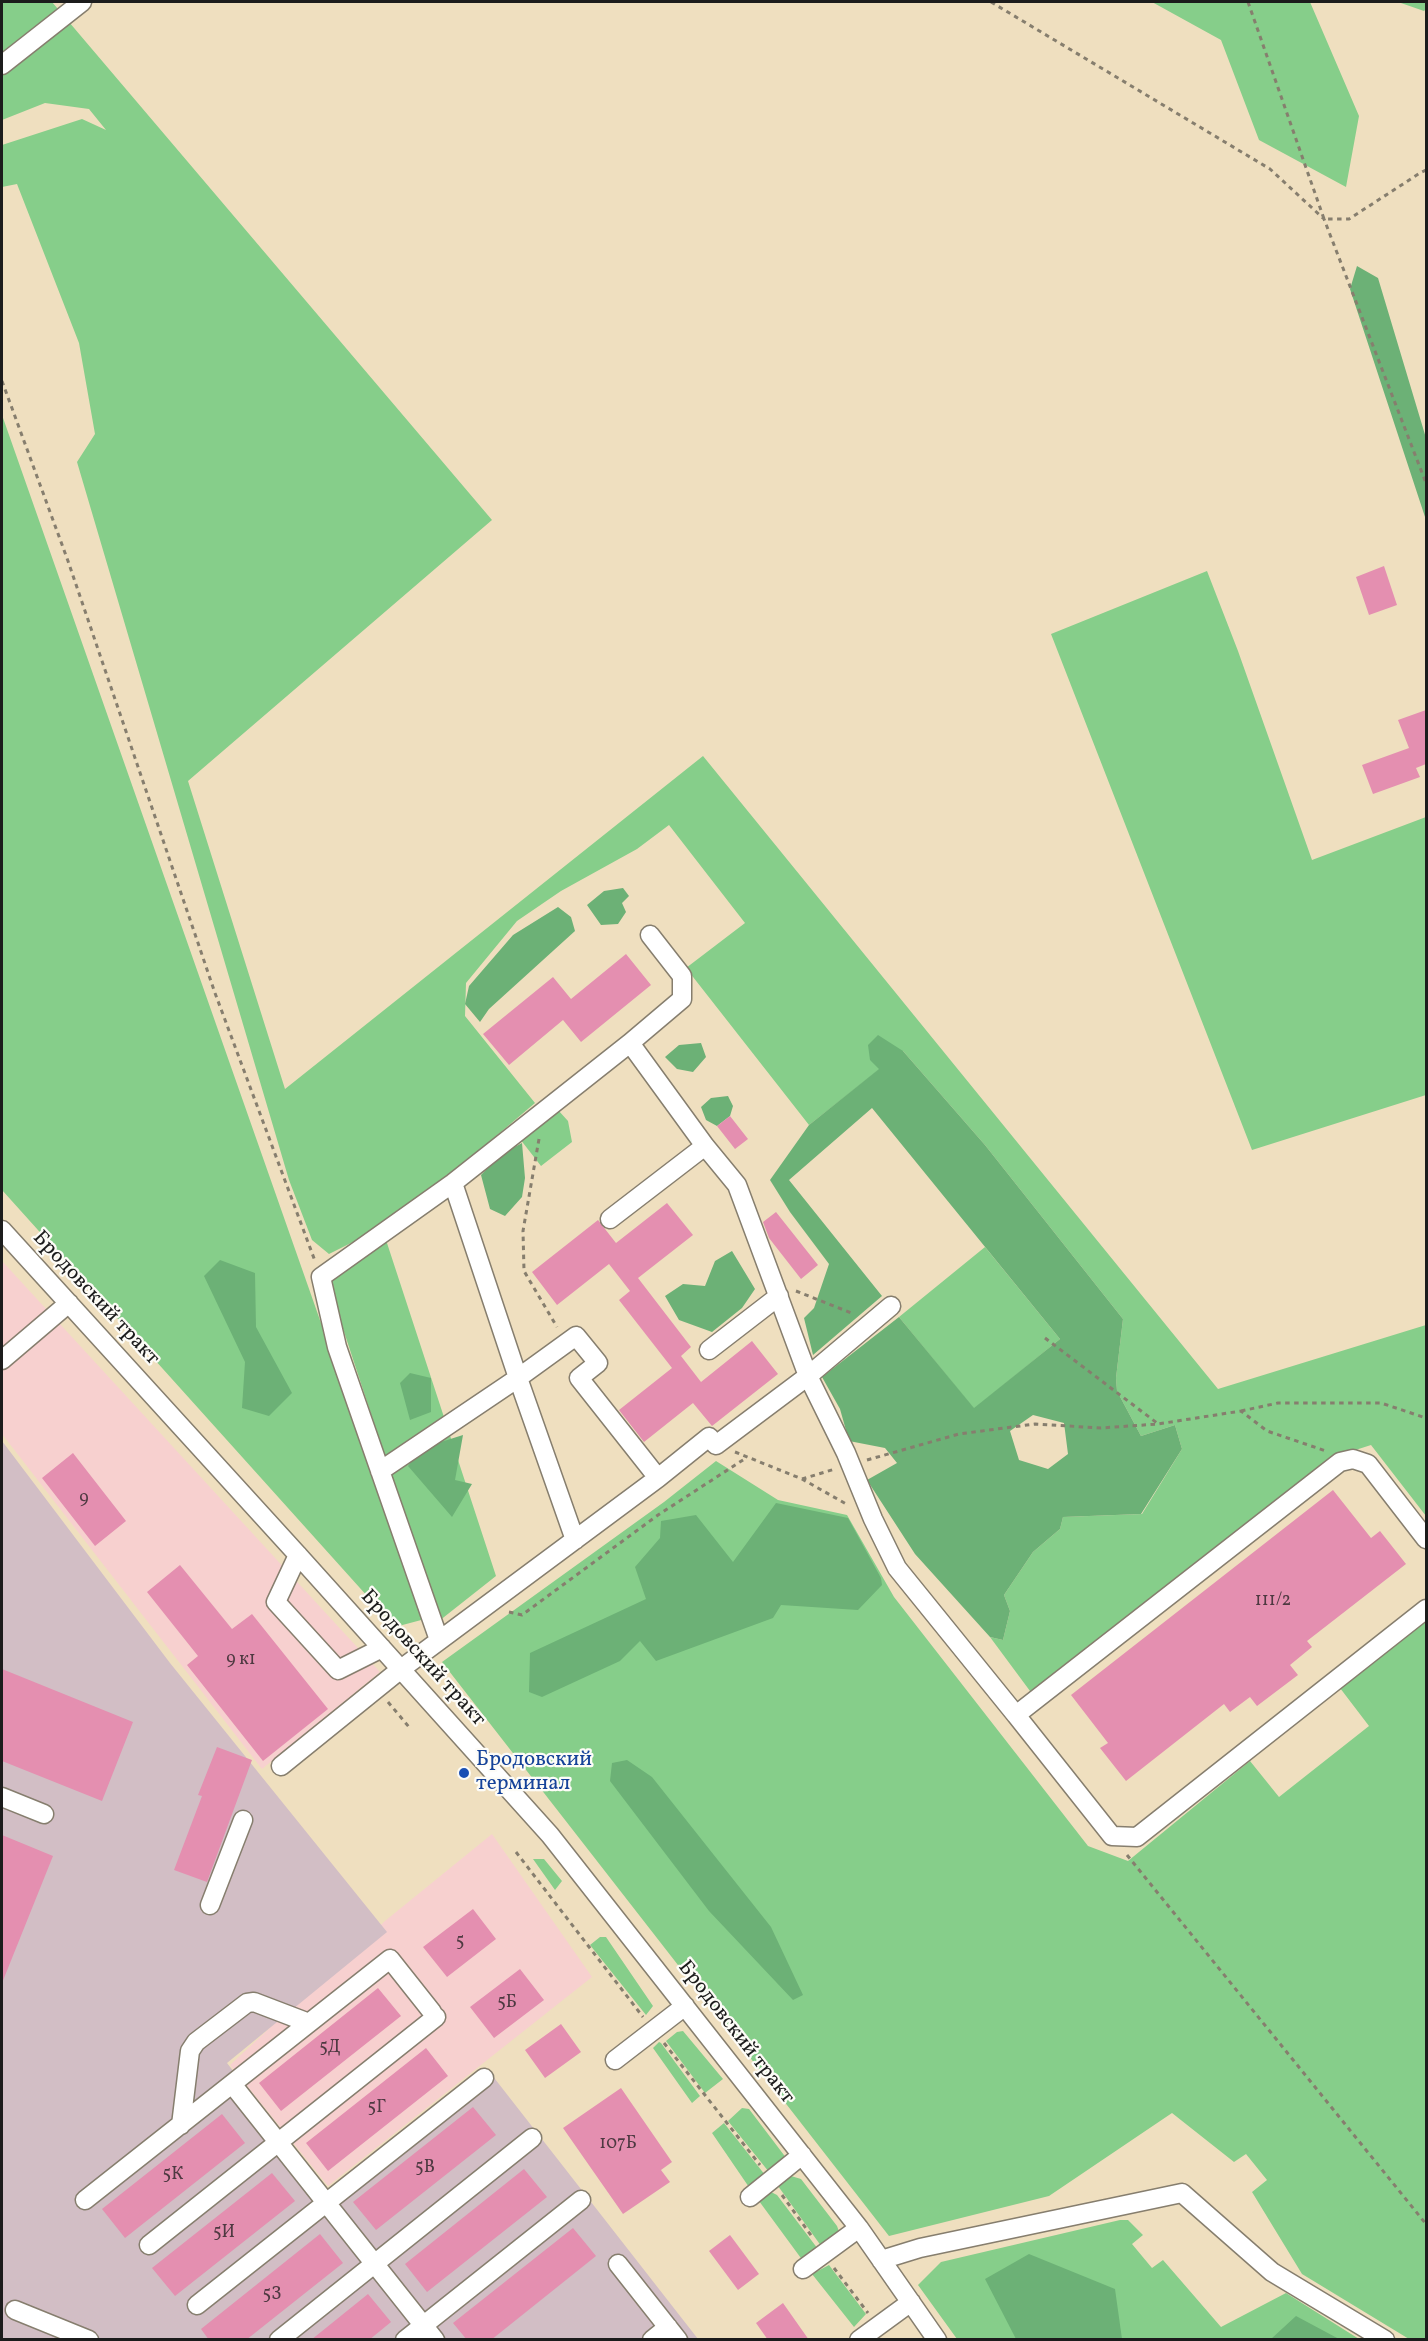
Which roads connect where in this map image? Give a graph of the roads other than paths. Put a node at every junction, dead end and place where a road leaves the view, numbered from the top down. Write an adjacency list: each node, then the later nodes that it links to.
1 (82, 2): 2 (street)
2 (2, 66)
3 (650, 934): 4 (street)
4 (630, 1043): 5 (street); 6 (street)
5 (705, 1146): 7 (street); 9 (street)
6 (453, 1183): 15 (street); 16 (street)
7 (610, 1219)
8 (2, 1230): 10 (street, Бродовский тракт)
9 (776, 1289): 12 (street); 14 (street)
10 (69, 1303): 13 (street); 20 (street, Бродовский тракт)
11 (891, 1306): 14 (street)
12 (710, 1350)
13 (2, 1360)
14 (808, 1376): 17 (street); 25 (street)
15 (518, 1378): 16 (street); 17 (street); 19 (street)
16 (380, 1471): 22 (street)
17 (658, 1478): 19 (street)
18 (1426, 1539): 25 (street)
19 (575, 1540): 22 (street)
20 (298, 1555): 23 (street, Бродовский тракт); 23 (street)
21 (1426, 1609): 25 (street)
22 (439, 1640): 24 (street)
23 (382, 1648): 24 (street, Бродовский тракт)
24 (401, 1669): 26 (street); 31 (street, Бродовский тракт)
25 (1016, 1715)
26 (281, 1766)
27 (2, 1797): 28 (street)
28 (44, 1814)
29 (243, 1820): 30 (street)
30 (210, 1905)
31 (685, 2006): 33 (street); 39 (street, Бродовский тракт)
32 (309, 2023): 35 (street); 36 (street); 38 (street)
33 (615, 2060)
34 (484, 2078): 43 (street)
35 (232, 2084): 36 (street); 38 (street)
36 (181, 2125): 41 (street)
37 (532, 2138): 47 (street)
38 (279, 2142): 43 (street); 45 (street)
39 (802, 2156): 40 (street); 44 (street, Бродовский тракт)
40 (750, 2197)
41 (86, 2200)
42 (581, 2200): 53 (street)
43 (327, 2203): 47 (street); 51 (street)
44 (859, 2228): 46 (street, Бродовский тракт); 49 (street)
45 (149, 2245)
46 (881, 2260): 50 (street, Бродовский тракт); 62 (street)
47 (375, 2263): 53 (street); 56 (street)
48 (618, 2264): 54 (street)
49 (803, 2270)
50 (911, 2302): 60 (street); 61 (street, Бродовский тракт)
51 (197, 2306)
52 (15, 2310): 55 (street)
53 (424, 2325): 57 (street); 58 (street)
54 (673, 2333): 59 (street)
55 (89, 2340)
56 (279, 2340)
57 (405, 2340)
58 (435, 2340)
59 (652, 2340)
60 (859, 2340)
61 (937, 2340)
62 (1385, 2340)

